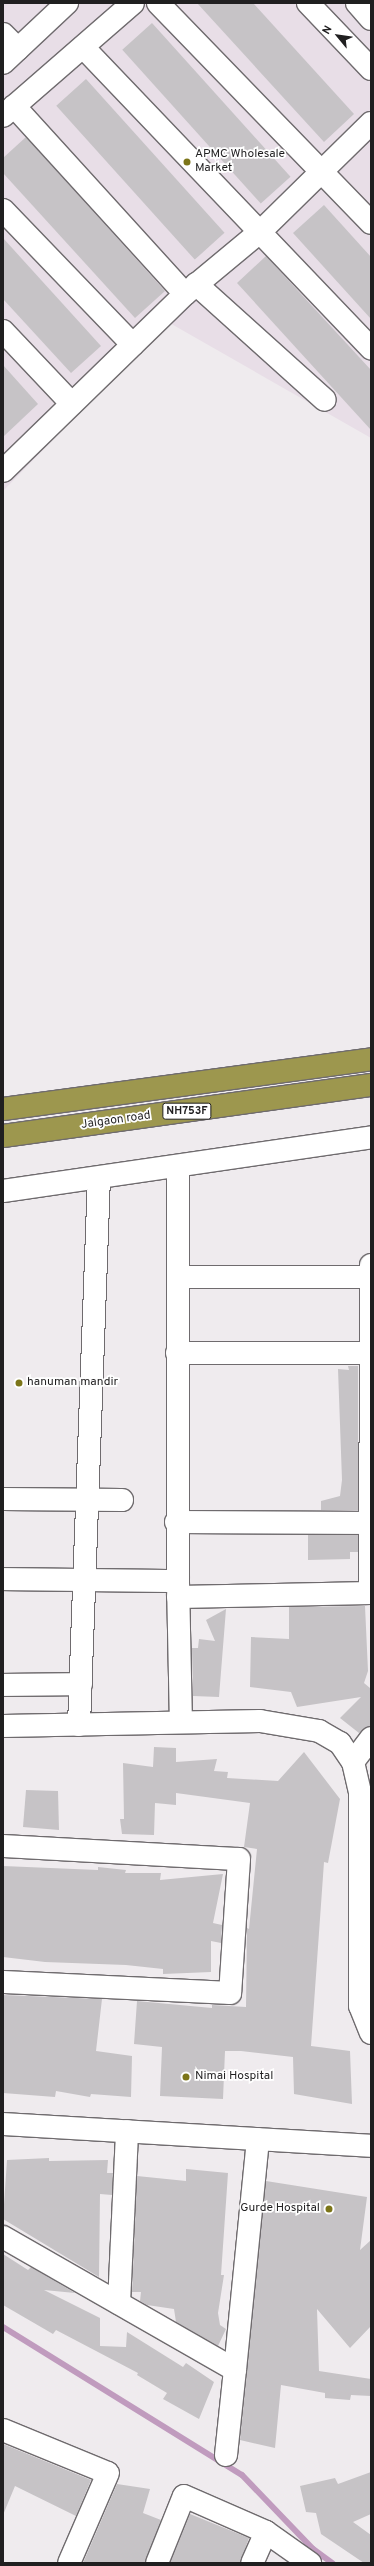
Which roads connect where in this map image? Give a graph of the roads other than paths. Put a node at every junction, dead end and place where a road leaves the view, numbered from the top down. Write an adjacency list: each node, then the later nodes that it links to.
1 (67, 3): 8 (street)
2 (133, 3): 7 (street)
3 (158, 3): 12 (street)
4 (308, 3): 9 (street)
5 (357, 3): 6 (street)
6 (371, 19)
7 (83, 47): 10 (street); 15 (street)
8 (8, 49)
9 (371, 69)
10 (8, 111): 16 (street)
11 (371, 123): 12 (street)
12 (322, 171): 14 (street); 15 (street)
13 (3, 210): 18 (street)
14 (371, 223)
15 (261, 231): 16 (street); 19 (street)
16 (191, 289): 18 (street); 20 (street)
17 (3, 331): 21 (street)
18 (133, 344): 21 (street)
19 (371, 348)
20 (325, 400)
21 (72, 404): 22 (street)
22 (4, 466)
23 (371, 1059): 25 (highway, NH753F)
24 (371, 1086): 26 (highway, Jalgaon road / NH753F)
25 (3, 1109)
26 (3, 1136)
27 (371, 1137): 28 (street)
28 (178, 1166): 29 (street); 33 (street)
29 (99, 1178): 30 (street); 38 (street)
30 (3, 1191)
31 (371, 1265): 32 (street)
32 (371, 1277): 33 (street); 35 (street)
33 (178, 1278): 34 (street)
34 (177, 1353): 35 (street); 39 (street)
35 (370, 1353): 40 (street)
36 (3, 1499): 38 (street)
37 (122, 1500): 38 (street)
38 (88, 1501): 42 (street)
39 (176, 1522): 40 (street); 43 (street)
40 (370, 1522): 44 (street)
41 (3, 1579): 42 (street)
42 (86, 1580): 43 (street); 45 (street)
43 (178, 1589): 44 (street); 47 (street)
44 (370, 1593)
45 (81, 1684): 46 (street); 48 (street)
46 (3, 1685)
47 (181, 1722): 48 (street); 51 (street)
48 (79, 1725): 49 (street)
49 (3, 1726)
50 (371, 1738): 51 (street)
51 (353, 1762): 54 (street)
52 (3, 1846): 53 (street)
53 (3, 1982)
54 (371, 2032)
55 (3, 2124): 56 (street)
56 (127, 2131): 57 (street); 60 (street)
57 (258, 2139): 58 (street); 61 (street)
58 (371, 2146)
59 (3, 2237): 60 (street)
60 (119, 2304): 61 (street)
61 (235, 2370): 63 (street)
62 (3, 2430): 65 (street)
63 (226, 2455)
64 (266, 2532): 66 (street); 67 (street); 68 (street)
65 (69, 2563)
66 (157, 2563)
67 (252, 2563)
68 (310, 2563)

